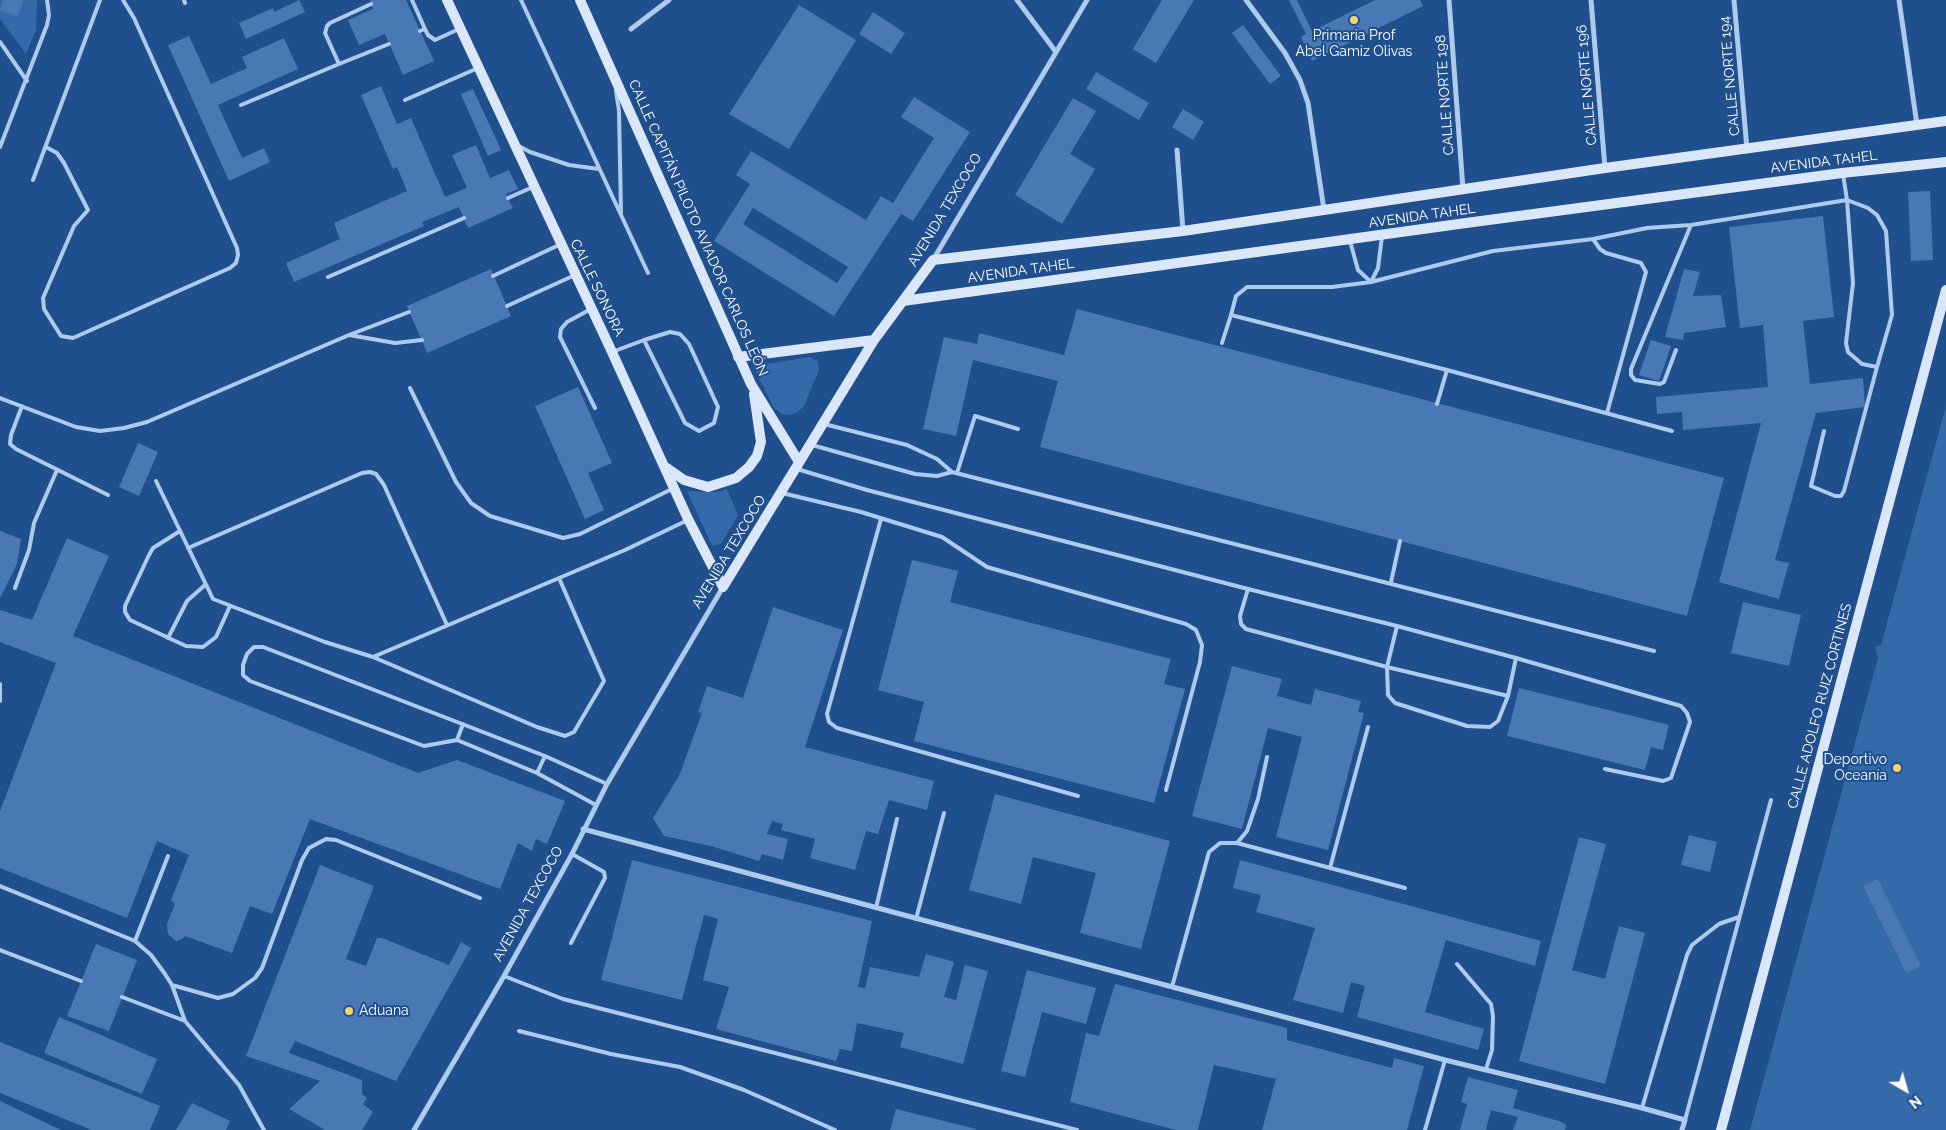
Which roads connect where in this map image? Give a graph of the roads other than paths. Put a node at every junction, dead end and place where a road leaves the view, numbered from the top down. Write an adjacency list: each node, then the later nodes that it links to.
1 (47, 0): 27 (lane)
2 (100, 0): 34 (lane)
3 (123, 0): 34 (lane)
4 (412, 0): 18 (lane)
5 (447, 0): 17 (street, CALLE SONORA)
6 (521, 0): 39 (lane)
7 (580, 0): 26 (street, CALLE CAPITÁN PILOTO AVIADOR CARLOS LEÓN)
8 (669, 0): 19 (street)
9 (1017, 0): 23 (street)
10 (1087, 0): 23 (street, AVENIDA TEXCOCO)
11 (1246, 0): 46 (street)
12 (1449, 0): 43 (street, CALLE NORTE 198)
13 (1590, 0): 38 (street, CALLE NORTE 196)
14 (1734, 0): 36 (street, CALLE NORTE 194)
15 (1900, 0): 31 (street)
16 (372, 4): 24 (lane)
17 (460, 28): 18 (lane); 25 (street, CALLE SONORA)
18 (425, 29): 20 (lane)
19 (631, 29)
20 (420, 31)
21 (0, 42): 27 (lane)
22 (389, 44): 24 (lane)
23 (1056, 52): 55 (street, AVENIDA TEXCOCO)
24 (339, 64): 29 (lane)
25 (478, 68): 28 (lane); 32 (street, CALLE SONORA)
26 (614, 72): 47 (lane); 74 (street, CALLE CAPITÁN PILOTO AVIADOR CARLOS LEÓN)
27 (27, 81): 33 (lane)
28 (405, 100)
29 (241, 105)
30 (1946, 121): 31 (street, AVENIDA TAHEL)
31 (1917, 125): 36 (street, AVENIDA TAHEL)
32 (513, 142): 39 (lane); 42 (street, CALLE SONORA)
33 (0, 147)
34 (46, 147): 41 (lane)
35 (1177, 150): 50 (street)
36 (1747, 150): 38 (street, AVENIDA TAHEL)
37 (1946, 162): 40 (street, AVENIDA TAHEL)
38 (1605, 168): 43 (street, AVENIDA TAHEL)
39 (599, 169): 47 (lane)
40 (1842, 173): 45 (lane); 51 (street, AVENIDA TAHEL)
41 (34, 180)
42 (535, 186): 44 (lane); 54 (street, CALLE SONORA)
43 (1463, 189): 46 (street, AVENIDA TAHEL)
44 (508, 198)
45 (1847, 200): 49 (lane); 75 (lane); 75 (lane)
46 (1324, 211): 50 (street, AVENIDA TAHEL)
47 (621, 216): 56 (lane)
48 (464, 218): 59 (lane)
49 (1691, 225): 52 (lane); 72 (lane)
50 (1183, 231): 55 (street, AVENIDA TAHEL)
51 (1382, 235): 53 (street, AVENIDA TAHEL); 60 (lane)
52 (1593, 239): 60 (lane); 83 (lane)
53 (1350, 240): 60 (lane); 62 (street, AVENIDA TAHEL)
54 (561, 244): 57 (street, CALLE SONORA); 58 (lane)
55 (933, 260): 62 (street, AVENIDA TEXCOCO)
56 (648, 273)
57 (575, 275): 63 (lane); 64 (street, CALLE SONORA)
58 (493, 276)
59 (328, 277)
60 (1371, 282): 66 (lane)
61 (1946, 290): 165 (street, CALLE ADOLFO RUIZ CORTINES)
62 (903, 302): 70 (street, AVENIDA TEXCOCO)
63 (506, 306)
64 (591, 309): 73 (street, CALLE SONORA); 82 (lane)
65 (409, 312): 67 (lane)
66 (1231, 315): 71 (lane); 76 (lane)
67 (349, 335): 68 (lane); 81 (lane)
68 (422, 340)
69 (644, 340): 69 (lane); 73 (lane)
70 (874, 340): 74 (street); 84 (street, AVENIDA TEXCOCO)
71 (1222, 343)
72 (1676, 350)
73 (612, 352): 90 (street, CALLE SONORA)
74 (738, 357): 77 (street, CALLE CAPITÁN PILOTO AVIADOR CARLOS LEÓN)
75 (1877, 367): 87 (lane)
76 (1447, 370): 80 (lane); 83 (lane)
77 (751, 384): 89 (street, CALLE CAPITÁN PILOTO AVIADOR CARLOS LEÓN); 90 (street)
78 (410, 388): 94 (lane)
79 (0, 398): 81 (lane)
80 (1437, 404)
81 (22, 406): 91 (lane)
82 (595, 408)
83 (1607, 413): 86 (lane)
84 (821, 424): 88 (street, AVENIDA TEXCOCO); 92 (lane)
85 (1018, 429): 92 (lane)
86 (1672, 431)
87 (1824, 431)
88 (809, 445): 89 (street, AVENIDA TEXCOCO); 92 (lane)
89 (798, 465): 95 (street, AVENIDA TEXCOCO); 107 (lane)
90 (664, 466): 94 (street, CALLE SONORA)
91 (57, 470): 96 (lane); 106 (lane)
92 (955, 472): 103 (lane)
93 (156, 481): 99 (lane)
94 (674, 488): 97 (street, CALLE SONORA)
95 (781, 492): 98 (lane); 105 (street, AVENIDA TEXCOCO)
96 (108, 495)
97 (688, 519): 102 (lane); 105 (street, CALLE SONORA)
98 (881, 519): 127 (lane); 128 (lane)
99 (180, 531): 101 (lane); 111 (lane)
100 (1400, 541): 103 (lane)
101 (188, 548): 104 (lane); 109 (lane)
102 (559, 578): 109 (lane); 113 (lane)
103 (1391, 582): 112 (lane)
104 (205, 584): 108 (lane); 111 (lane)
105 (723, 587): 126 (street, AVENIDA TEXCOCO)
106 (15, 588)
107 (1248, 589): 110 (lane); 115 (lane)
108 (230, 606): 111 (lane); 113 (lane)
109 (447, 625): 113 (lane)
110 (1397, 626): 114 (lane); 115 (lane)
111 (168, 638)
112 (1654, 651)
113 (374, 657)
114 (1516, 658): 117 (lane); 124 (lane)
115 (1387, 667): 117 (lane); 117 (lane)
116 (0, 684): 118 (lane)
117 (1508, 696)
118 (0, 701)
119 (463, 724): 121 (lane); 121 (lane); 122 (lane)
120 (1368, 727): 137 (lane)
121 (457, 740): 125 (lane)
122 (545, 756): 125 (lane); 126 (lane)
123 (1267, 758): 134 (lane)
124 (1604, 769)
125 (537, 773): 130 (lane)
126 (607, 784): 130 (street, AVENIDA TEXCOCO)
127 (1166, 790)
128 (1078, 796)
129 (1771, 800): 142 (lane)
130 (596, 805): 133 (street, AVENIDA TEXCOCO)
131 (944, 813): 143 (lane)
132 (897, 819): 141 (lane)
133 (583, 829): 135 (street, AVENIDA TEXCOCO); 141 (street)
134 (1238, 843): 137 (lane); 151 (lane)
135 (572, 854): 145 (lane); 148 (street, AVENIDA TEXCOCO)
136 (168, 856): 144 (lane)
137 (1330, 868): 139 (lane)
138 (0, 886): 144 (lane)
139 (1405, 888)
140 (480, 898): 150 (lane)
141 (876, 908): 143 (street)
142 (1739, 917): 157 (lane); 158 (lane)
143 (916, 918): 151 (street)
144 (135, 941): 150 (lane)
145 (571, 943)
146 (0, 950): 149 (lane)
147 (1457, 964): 156 (lane)
148 (504, 976): 160 (street, AVENIDA TEXCOCO); 162 (lane)
149 (81, 981)
150 (172, 985): 153 (lane)
151 (1172, 986): 155 (street)
152 (122, 997): 153 (lane)
153 (186, 1021): 159 (lane)
154 (519, 1031): 161 (lane)
155 (1445, 1060): 156 (street); 163 (lane)
156 (1486, 1069): 157 (street)
157 (1642, 1108): 158 (street)
158 (1685, 1120): 164 (street)
159 (264, 1130)
160 (414, 1130)
161 (835, 1130)
162 (1077, 1130)
163 (1425, 1130)
164 (1682, 1130)
165 (1721, 1130)

